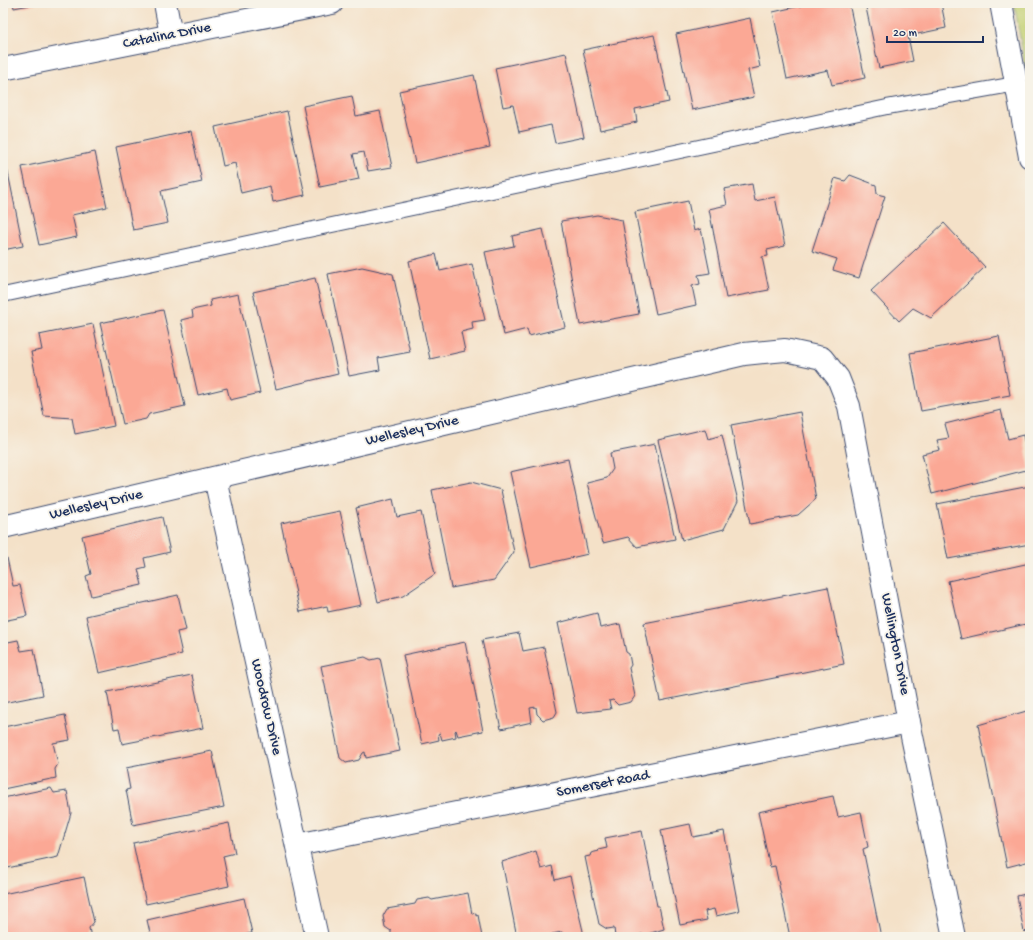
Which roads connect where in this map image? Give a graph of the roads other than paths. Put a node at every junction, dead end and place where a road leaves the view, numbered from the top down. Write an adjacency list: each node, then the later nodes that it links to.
1 (165, 3): 4 (street)
2 (332, 3): 4 (street, Catalina Drive)
3 (1001, 3): 6 (street)
4 (171, 35): 5 (street, Catalina Drive)
5 (3, 69)
6 (1016, 84): 7 (street); 8 (lane)
7 (1030, 157)
8 (3, 295)
9 (822, 358): 10 (street, Wellesley Drive); 12 (street, Wellington Drive)
10 (215, 478): 11 (street, Wellesley Drive); 13 (street, Woodrow Drive)
11 (3, 527)
12 (909, 722): 13 (street, Somerset Road); 15 (street, Wellington Drive)
13 (297, 845): 14 (street, Woodrow Drive)
14 (317, 937)
15 (954, 937)

